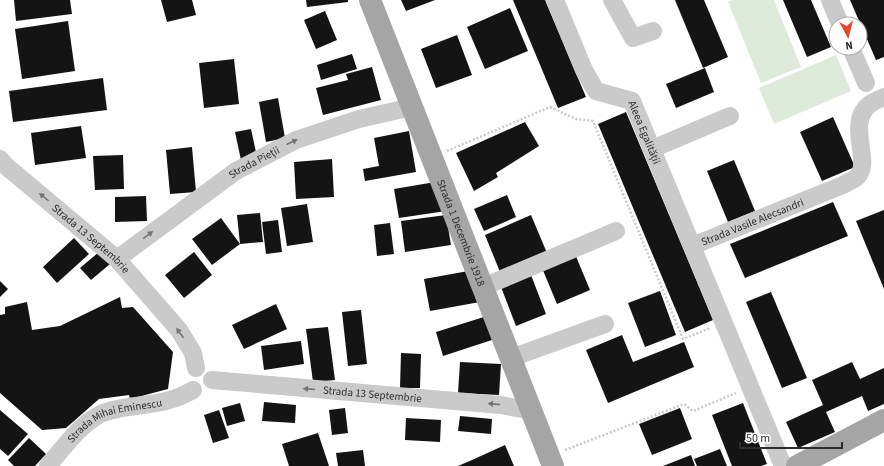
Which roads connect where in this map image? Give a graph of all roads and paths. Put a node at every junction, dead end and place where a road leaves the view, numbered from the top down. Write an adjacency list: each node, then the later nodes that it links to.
1 (370, 0): 10 (main road, Strada 1 Decembrie 1918)
2 (555, 0): 12 (street, Aleea Egalității)
3 (612, 0): 6 (street)
4 (830, 0): 5 (street)
5 (837, 16)
6 (653, 31)
7 (854, 56): 8 (street)
8 (866, 83)
9 (884, 97): 16 (street, Strada Vasile Alecsandri)
10 (412, 107): 13 (main road, Strada 1 Decembrie 1918); 17 (street, Strada Pieții, one-way to 10)
11 (730, 116): 12 (street)
12 (652, 150): 16 (street, Aleea Egalității)
13 (432, 157): 18 (main road, Strada 1 Decembrie 1918); 19 (path)
14 (0, 159): 17 (street, Strada 13 Septembrie, one-way to 14)
15 (616, 231): 18 (street)
16 (692, 246): 19 (street, Strada Vasile Alecsandri)
17 (117, 259): 22 (street, Strada 13 Septembrie, one-way to 17)
18 (483, 286): 21 (main road, Strada 1 Decembrie 1918)
19 (724, 322): 24 (street, Strada Vasile Alecsandri)
20 (605, 324): 21 (street)
21 (511, 358): 26 (main road, Strada 1 Decembrie 1918)
22 (196, 368): 23 (street); 25 (street)
23 (212, 380): 25 (street); 26 (street, Strada 13 Septembrie, one-way to 23)
24 (750, 387): 28 (path); 30 (street, Strada Vasile Alecsandri)
25 (193, 390): 29 (street, Strada Mihai Eminescu)
26 (532, 411): 28 (main road, Strada 1 Decembrie 1918)
27 (884, 420): 31 (main road)
28 (551, 461)
29 (48, 466)
30 (783, 466)
31 (798, 466)

